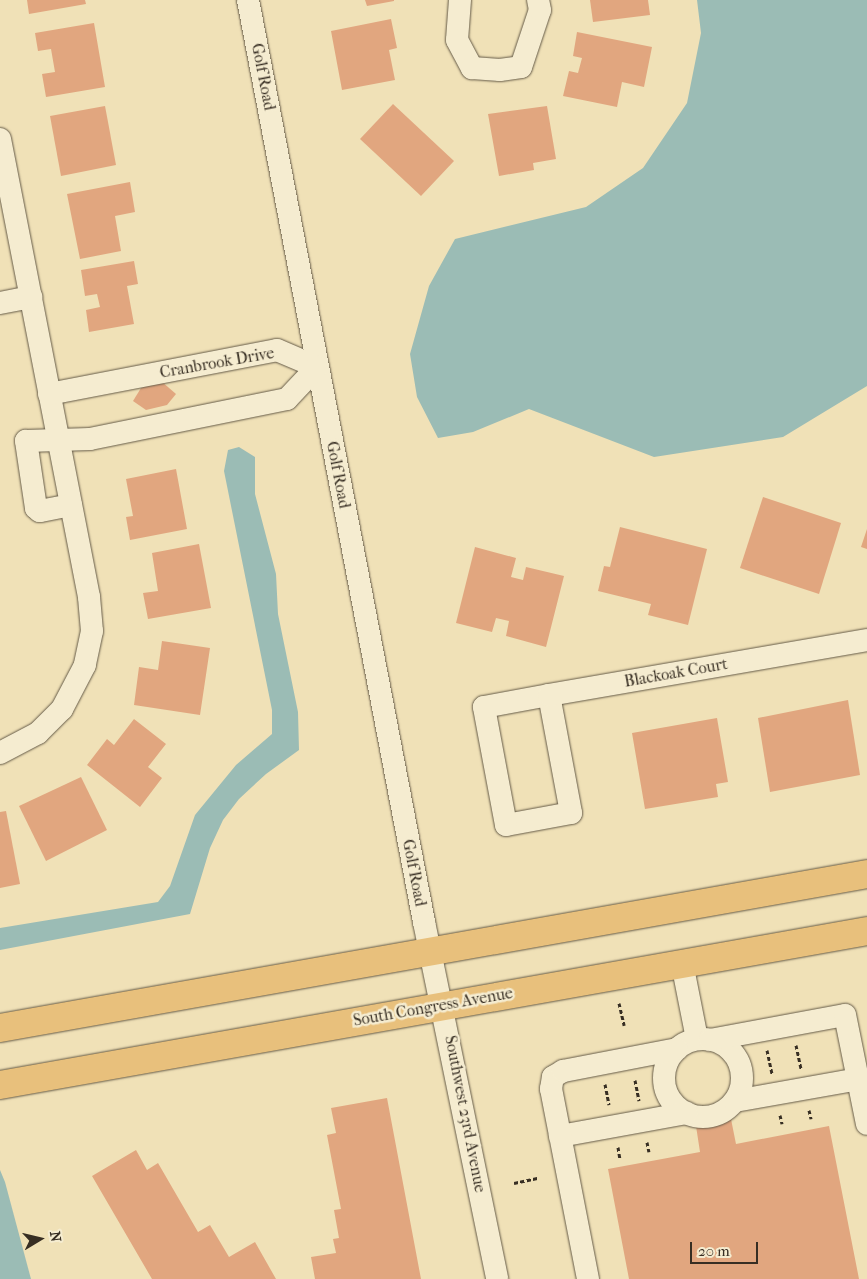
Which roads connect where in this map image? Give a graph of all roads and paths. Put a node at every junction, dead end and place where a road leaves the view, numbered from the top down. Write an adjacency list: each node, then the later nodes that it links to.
1 (248, 0): 8 (street, Golf Road)
2 (460, 0): 3 (street)
3 (538, 0)
4 (0, 139): 5 (street)
5 (8, 224): 6 (street)
6 (31, 297): 7 (street); 9 (street)
7 (0, 303)
8 (317, 367): 9 (street, Cranbrook Drive); 10 (street); 17 (street, Golf Road)
9 (49, 394): 10 (street)
10 (58, 442): 11 (street); 11 (street)
11 (71, 505): 14 (street)
12 (867, 640): 13 (street, Blackoak Court)
13 (549, 696): 13 (street, Blackoak Court)
14 (0, 754)
15 (867, 874): 17 (main road)
16 (867, 931): 18 (main road, South Congress Avenue)
17 (430, 950): 20 (street, Southwest 23rd Avenue); 22 (main road)
18 (682, 963): 20 (main road, South Congress Avenue); 24 (street)
19 (619, 1003): 21 (path)
20 (443, 1006): 31 (main road, South Congress Avenue); 40 (street, Southwest 23rd Avenue)
21 (624, 1025)
22 (0, 1028)
23 (795, 1038): 27 (path)
24 (695, 1043): 30 (street); 32 (street); 35 (street); 37 (street)
25 (766, 1044): 29 (path)
26 (633, 1072): 33 (path)
27 (802, 1074)
28 (603, 1077): 34 (path)
29 (773, 1079)
30 (858, 1079): 32 (street); 36 (street)
31 (0, 1085)
32 (735, 1101): 35 (street)
33 (640, 1106)
34 (611, 1112)
35 (687, 1113): 37 (street)
36 (867, 1124)
37 (560, 1136): 41 (street)
38 (538, 1178): 39 (path)
39 (514, 1183)
40 (497, 1279)
41 (588, 1279)

